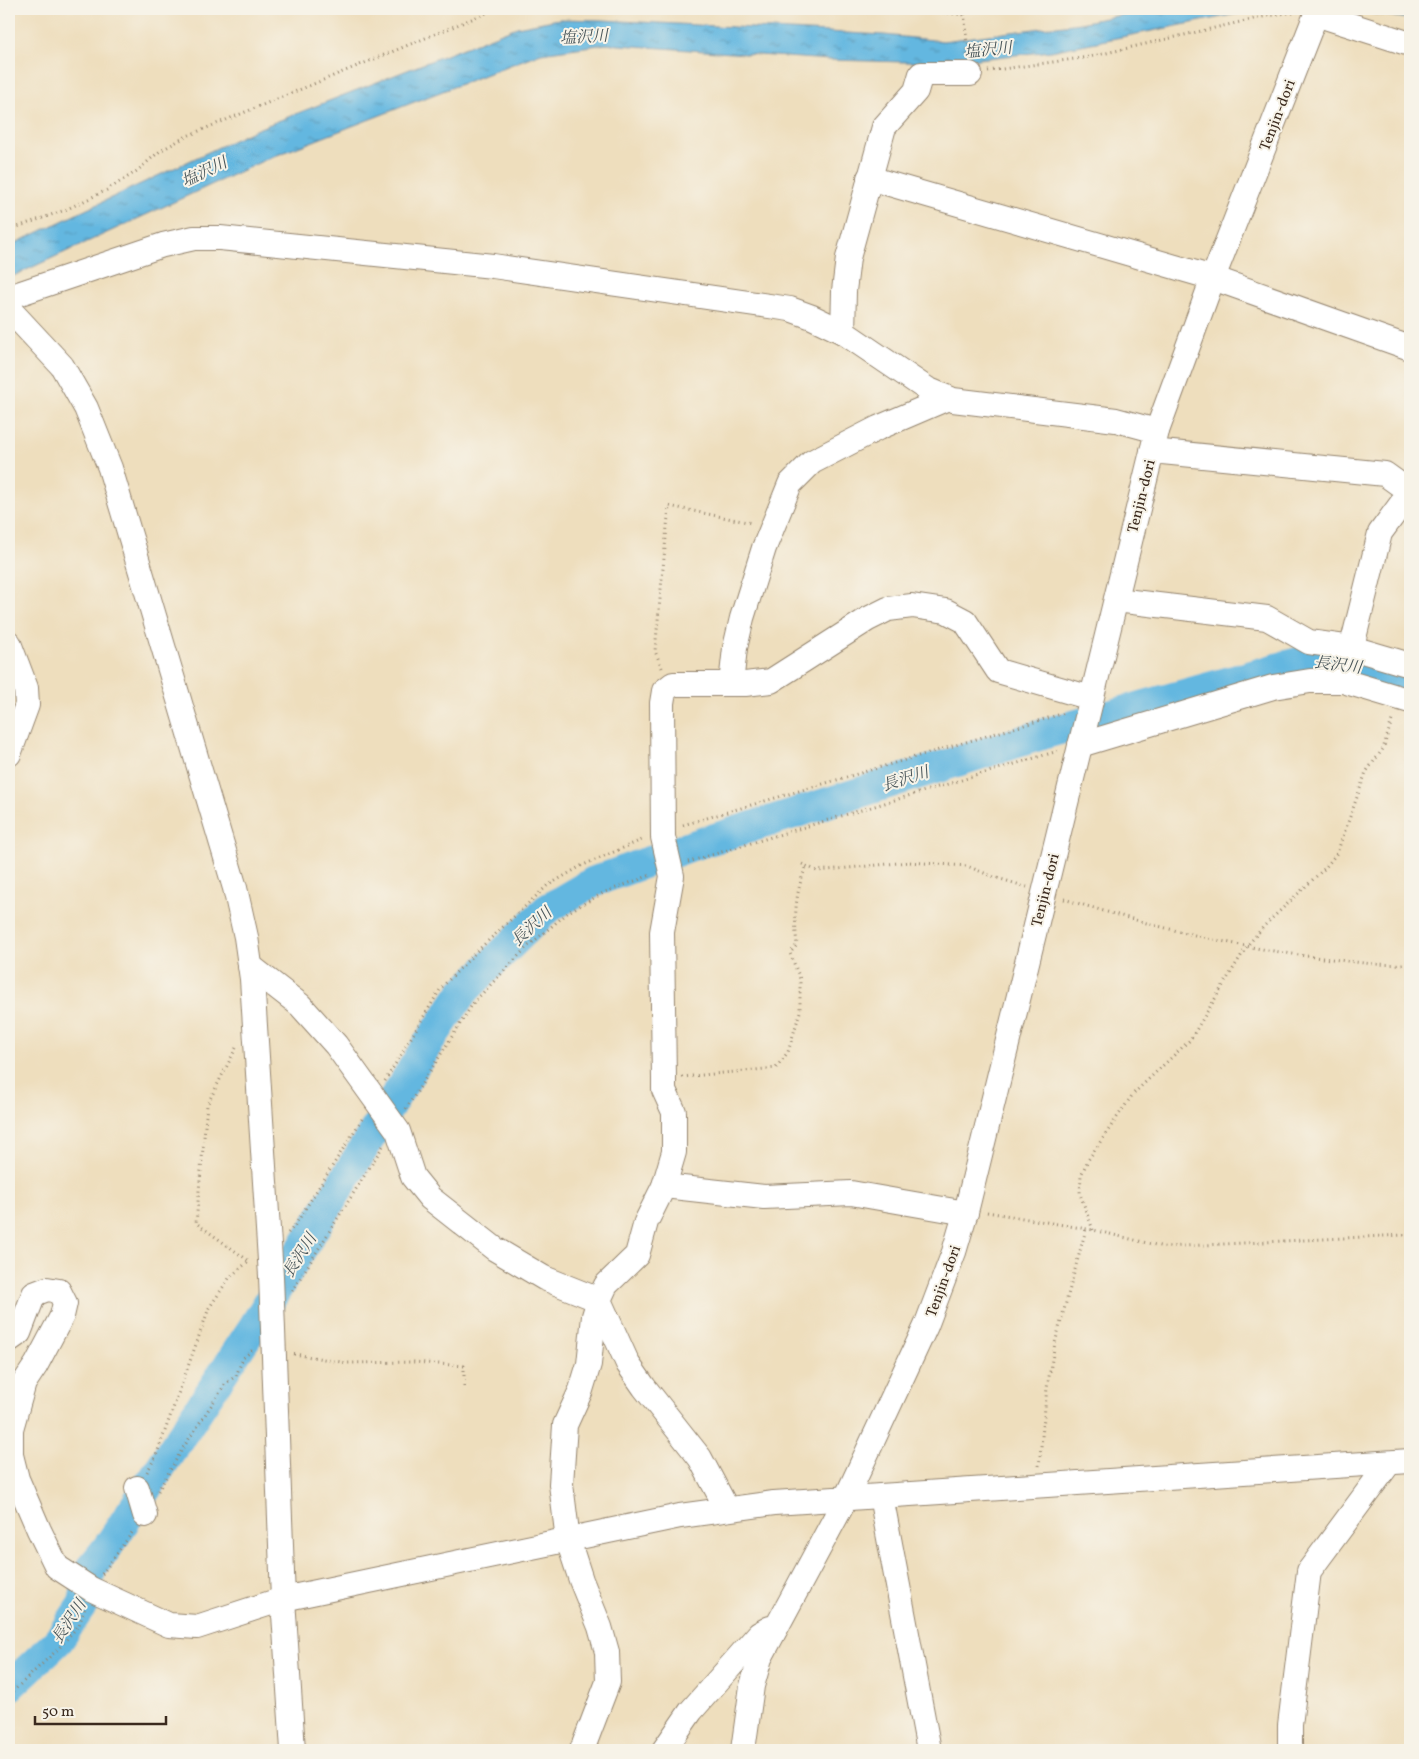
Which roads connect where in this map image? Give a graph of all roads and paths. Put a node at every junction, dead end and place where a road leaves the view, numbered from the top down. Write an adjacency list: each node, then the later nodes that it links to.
1 (496, 9): 9 (path)
2 (838, 9): 5 (path)
3 (964, 9): 5 (path)
4 (1317, 12): 6 (street); 7 (path); 10 (street, Tenjin-dori)
5 (965, 15): 7 (path)
6 (1410, 44)
7 (969, 69): 8 (street)
8 (870, 178): 10 (street); 13 (street)
9 (9, 230)
10 (1213, 278): 14 (street); 16 (street, Tenjin-dori)
11 (9, 297): 13 (street)
12 (9, 309): 37 (street)
13 (843, 332): 15 (street)
14 (1410, 348)
15 (948, 398): 16 (street); 18 (street)
16 (1154, 441): 17 (street); 19 (street, Tenjin-dori)
17 (1410, 492): 21 (street)
18 (772, 527): 24 (street); 25 (path)
19 (1116, 600): 21 (street); 27 (street, Tenjin-dori)
20 (9, 643): 29 (street)
21 (1352, 648): 22 (street); 23 (street)
22 (1410, 665)
23 (1344, 681): 26 (street); 28 (street)
24 (731, 684): 25 (street); 27 (street)
25 (670, 687): 30 (street)
26 (1405, 699): 35 (path)
27 (1090, 703): 28 (street, Tenjin-dori); 30 (path)
28 (1080, 744): 33 (path); 34 (street, Tenjin-dori)
29 (9, 754)
30 (662, 834): 33 (street); 40 (path)
31 (802, 864): 32 (path)
32 (806, 866): 34 (path); 39 (path)
33 (670, 867): 39 (street); 41 (path)
34 (1044, 892): 35 (path); 43 (street, Tenjin-dori)
35 (1247, 946): 36 (path); 45 (path)
36 (1410, 963)
37 (250, 966): 38 (street); 40 (street)
38 (255, 1028): 47 (street); 47 (path)
39 (664, 1079): 42 (street)
40 (377, 1100): 41 (street); 47 (path)
41 (394, 1126): 48 (street); 49 (path)
42 (664, 1186): 43 (street); 48 (street)
43 (966, 1211): 44 (path); 58 (street, Tenjin-dori)
44 (1086, 1229): 45 (path); 55 (path)
45 (1093, 1230): 46 (path)
46 (1410, 1236)
47 (263, 1263): 49 (street); 56 (path)
48 (599, 1300): 59 (street); 61 (street)
49 (272, 1319): 51 (street)
50 (9, 1340): 53 (street)
51 (273, 1351): 52 (path); 62 (street)
52 (464, 1388)
53 (10, 1456): 62 (street)
54 (1399, 1462): 55 (street); 69 (street)
55 (1036, 1485): 57 (street)
56 (137, 1488): 60 (street)
57 (881, 1496): 58 (street); 68 (street)
58 (846, 1498): 59 (street); 63 (street, Tenjin-dori)
59 (727, 1510): 61 (street)
60 (145, 1514)
61 (568, 1540): 62 (street); 65 (street)
62 (283, 1599): 64 (street)
63 (778, 1623): 66 (street); 67 (street, Tenjin-dori)
64 (293, 1750)
65 (582, 1750)
66 (664, 1750)
67 (743, 1750)
68 (929, 1750)
69 (1290, 1750)

